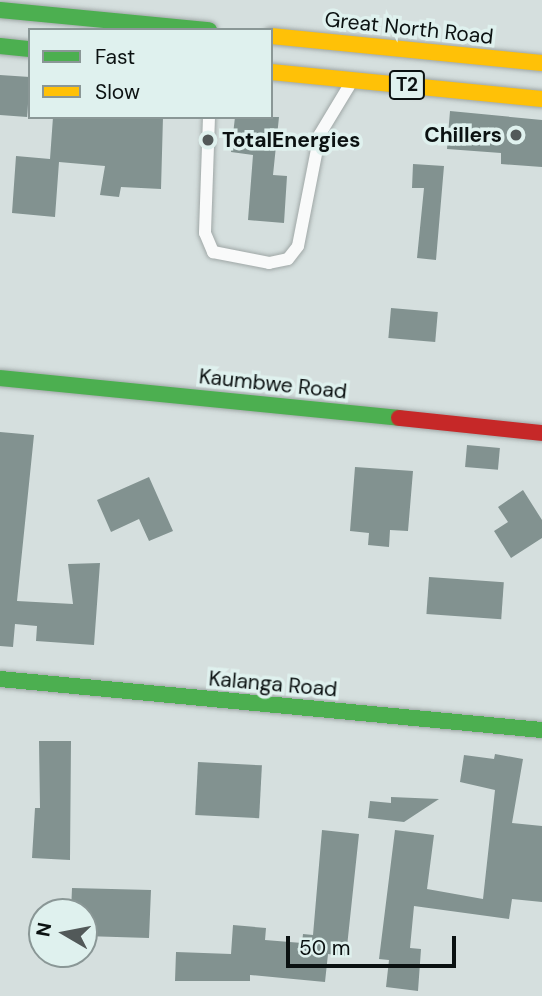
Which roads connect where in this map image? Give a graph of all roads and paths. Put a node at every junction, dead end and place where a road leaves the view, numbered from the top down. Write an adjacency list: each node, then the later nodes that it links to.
1 (0, 10): 2 (street)
2 (188, 28)
3 (273, 36): 6 (street, Great North Road / T2)
4 (0, 46): 5 (street)
5 (28, 49)
6 (542, 63)
7 (273, 72): 8 (street, T2)
8 (353, 79): 9 (street, T2); 10 (lane)
9 (542, 99)
10 (209, 119)
11 (0, 378): 12 (street, Kaumbwe Road)
12 (542, 433)
13 (0, 679): 14 (street, Kalanga Road)
14 (542, 730)

